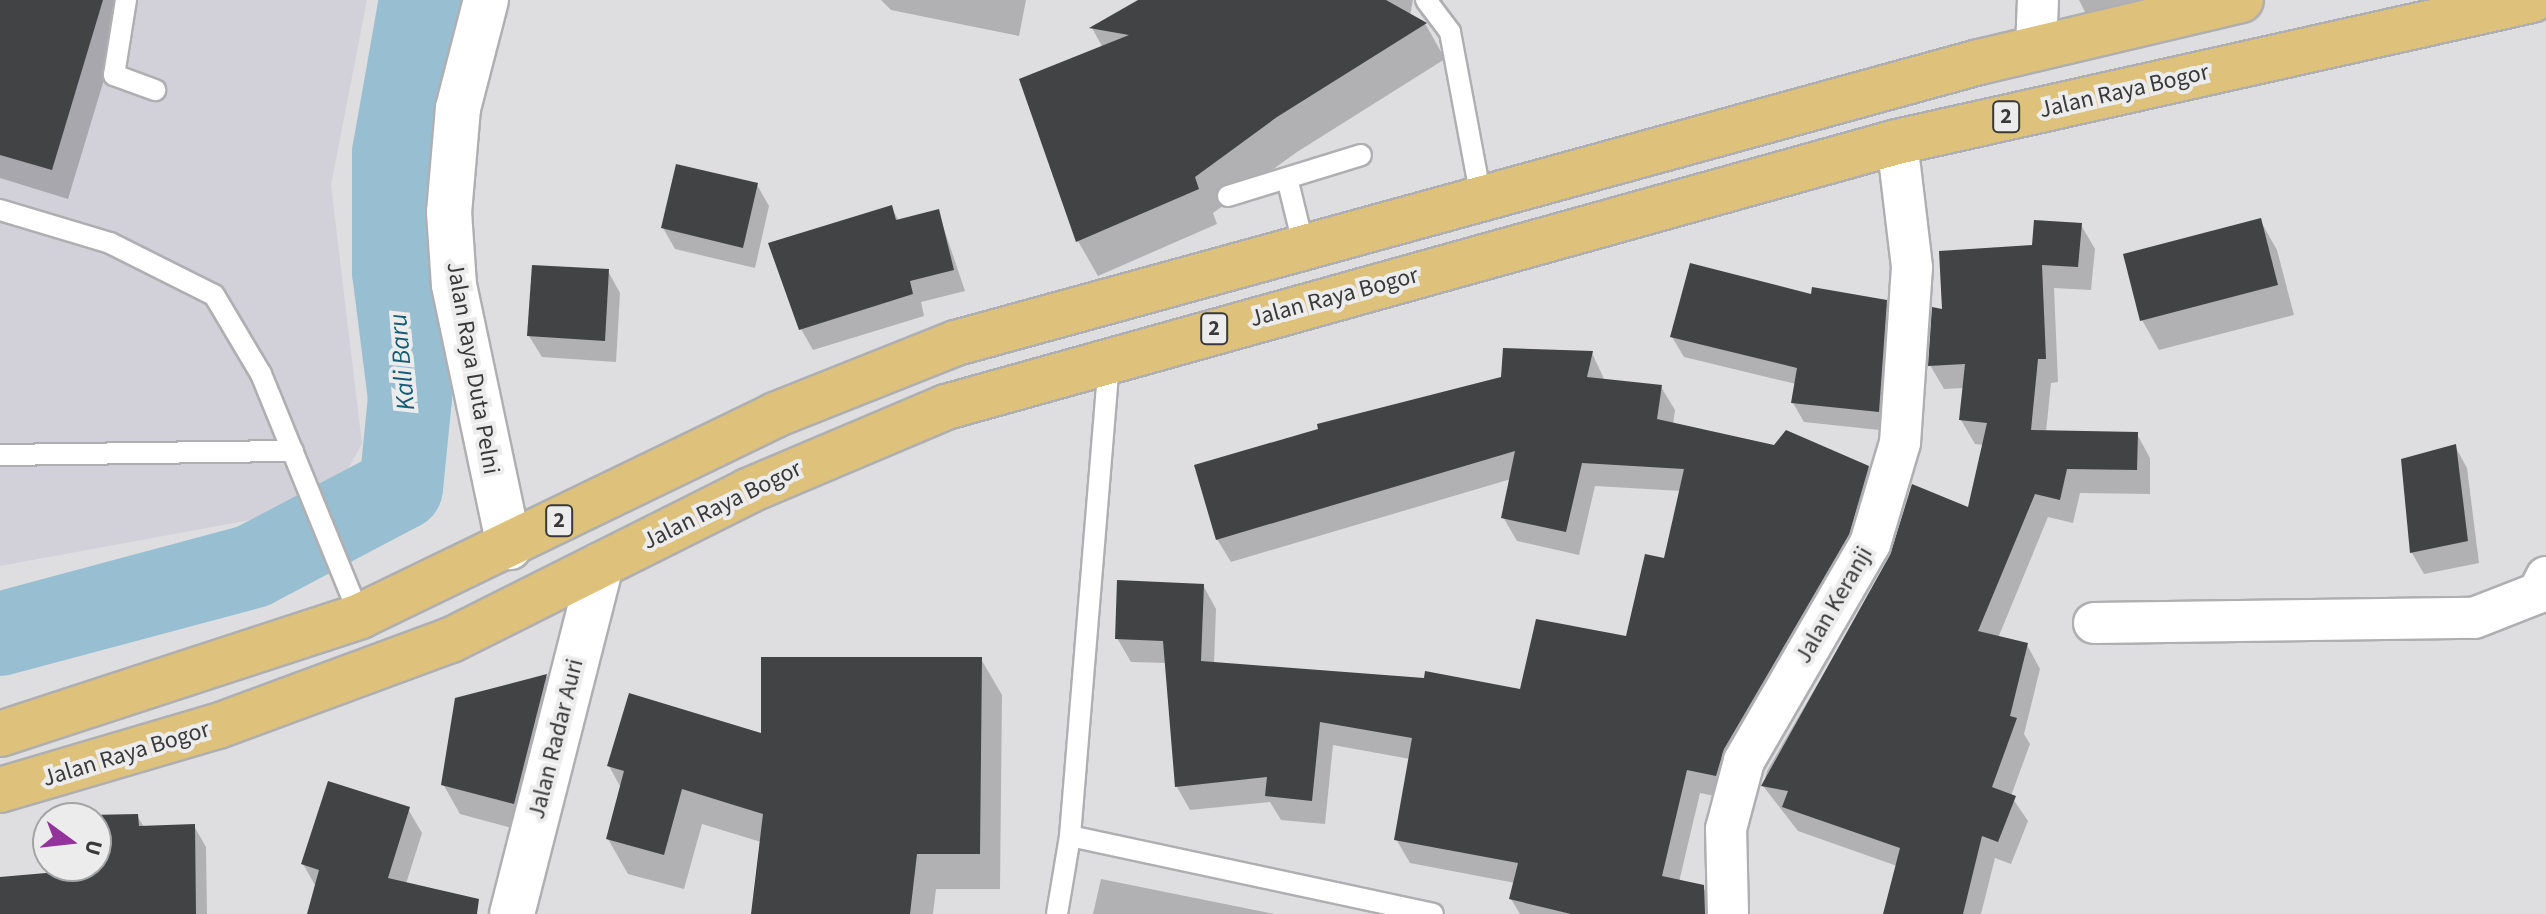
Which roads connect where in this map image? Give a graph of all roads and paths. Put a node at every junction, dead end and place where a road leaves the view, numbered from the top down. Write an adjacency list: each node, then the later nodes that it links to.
1 (126, 0): 8 (lane)
2 (486, 0): 20 (main road, Jalan Raya Duta Pelni)
3 (1426, 0): 13 (lane)
4 (2038, 0): 7 (street)
5 (2241, 0): 7 (highway, 2)
6 (2532, 0): 9 (highway, Jalan Raya Bogor / 2)
7 (2036, 49): 13 (highway, 2)
8 (155, 90)
9 (1897, 142): 16 (highway, Jalan Raya Bogor / 2); 31 (street, Jalan Keranji)
10 (1361, 155): 11 (lane)
11 (1287, 178): 12 (lane); 15 (lane)
12 (1228, 196)
13 (1481, 197): 15 (highway, 2)
14 (0, 210): 18 (lane)
15 (1303, 243): 16 (highway); 20 (highway, 2)
16 (1318, 302): 17 (highway, Jalan Raya Bogor / 2)
17 (1109, 356): 21 (highway, Jalan Raya Bogor / 2); 27 (lane)
18 (293, 451): 19 (lane); 23 (lane)
19 (0, 455)
20 (509, 547): 23 (highway, 2)
21 (601, 565): 26 (highway, Jalan Raya Bogor / 2); 28 (main road, Jalan Radar Auri)
22 (2546, 577): 24 (street)
23 (354, 601): 25 (highway, 2)
24 (2094, 623)
25 (0, 734)
26 (0, 790)
27 (1070, 836): 29 (lane); 30 (lane)
28 (512, 914)
29 (1057, 914)
30 (1433, 914)
31 (1728, 914)

